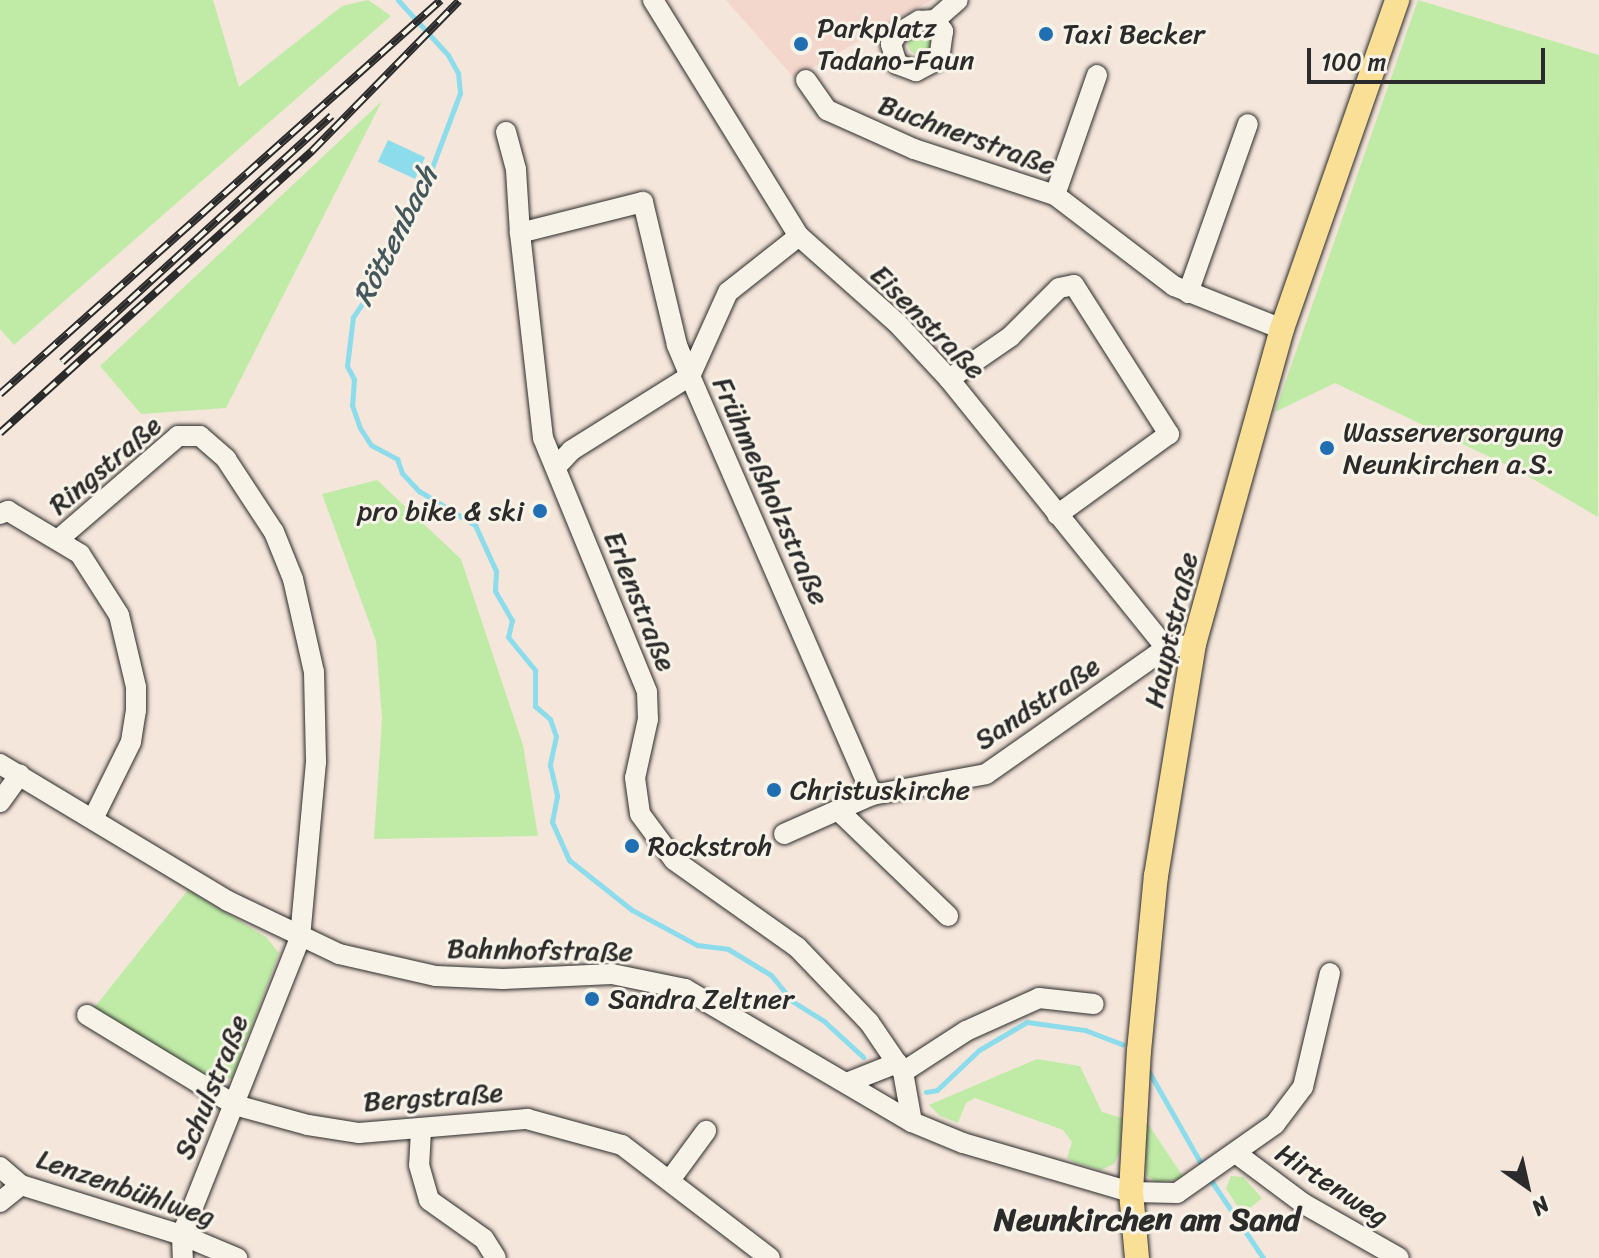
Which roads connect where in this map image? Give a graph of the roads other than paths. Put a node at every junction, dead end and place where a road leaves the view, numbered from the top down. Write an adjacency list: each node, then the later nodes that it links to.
1 (653, 0): 11 (street, Eisenstraße)
2 (958, 0): 4 (street)
3 (1397, 0): 13 (main road, Hauptstraße)
4 (935, 20)
5 (1097, 75): 9 (street)
6 (806, 80): 9 (street, Buchnerstraße)
7 (1248, 124): 12 (street)
8 (506, 132): 10 (street, Erlenstraße)
9 (1055, 195): 12 (street, Buchnerstraße)
10 (520, 233): 14 (street); 16 (street, Erlenstraße)
11 (799, 236): 14 (street, Frühmeßholzstraße); 15 (street, Eisenstraße)
12 (1188, 293): 13 (street, Buchnerstraße)
13 (1282, 329): 20 (main road, Hauptstraße)
14 (690, 376): 16 (street); 24 (street, Frühmeßholzstraße)
15 (949, 379): 18 (street, Eisenstraße); 18 (street)
16 (556, 467): 34 (street, Erlenstraße)
17 (4, 512): 19 (street)
18 (1057, 515): 21 (street, Eisenstraße)
19 (60, 538): 27 (street, Ringstraße); 30 (street, Ringstraße)
20 (1194, 644): 21 (street); 44 (main road, Hauptstraße)
21 (1166, 648): 24 (street, Sandstraße)
22 (0, 764): 23 (street, Bahnhofstraße)
23 (20, 774): 25 (street); 27 (street, Bahnhofstraße)
24 (872, 795): 26 (street, Sandstraße)
25 (0, 802)
26 (840, 812): 28 (street, Sandstraße); 29 (street)
27 (94, 817): 30 (street, Bahnhofstraße)
28 (784, 834)
29 (948, 916)
30 (300, 938): 35 (street, Bahnhofstraße); 36 (street, Schulstraße)
31 (1330, 973): 40 (street)
32 (1094, 1004): 34 (street)
33 (87, 1015): 36 (street, Bergstraße)
34 (900, 1068): 35 (street); 37 (street, Erlenstraße)
35 (849, 1082): 37 (street, Bahnhofstraße)
36 (235, 1105): 38 (street, Bergstraße); 46 (street, Schulstraße)
37 (912, 1122): 44 (street, Bahnhofstraße)
38 (421, 1130): 42 (street, Bergstraße); 49 (street)
39 (706, 1131): 42 (street)
40 (1229, 1160): 44 (street, Bahnhofstraße); 52 (street, Hirtenweg)
41 (0, 1167): 43 (street, Lenzenbühlweg)
42 (670, 1180): 50 (street, Bergstraße)
43 (21, 1185): 45 (street); 46 (street, Lenzenbühlweg)
44 (1131, 1192): 51 (main road, Hauptstraße)
45 (0, 1202)
46 (182, 1235): 47 (street, Schulstraße); 48 (street, Lenzenbühlweg)
47 (183, 1258)
48 (237, 1258)
49 (496, 1258)
50 (770, 1258)
51 (1137, 1258)
52 (1399, 1258)

